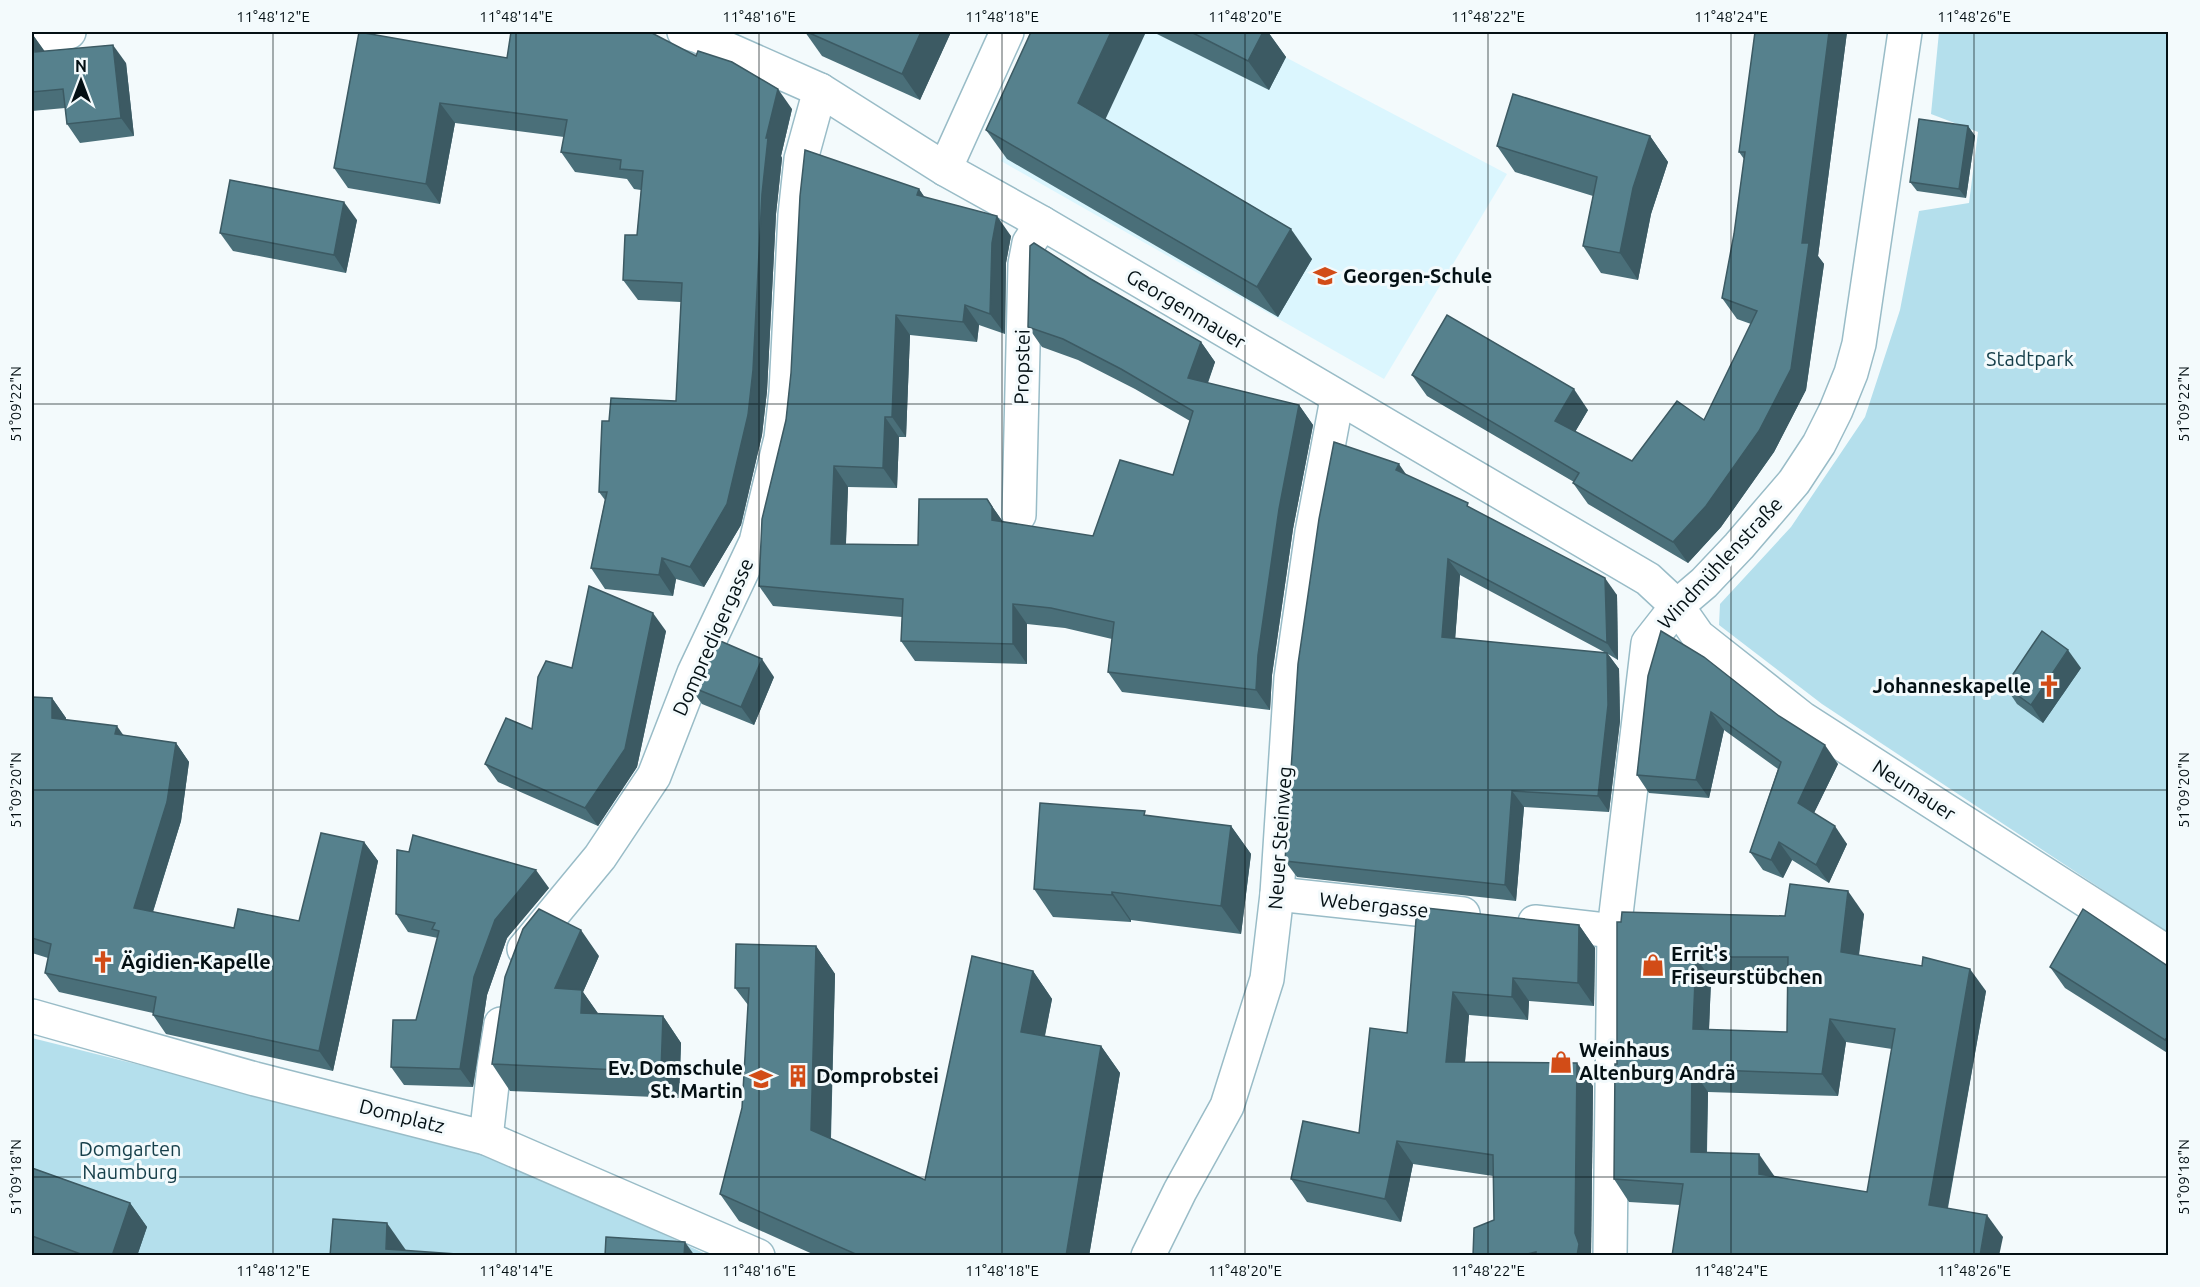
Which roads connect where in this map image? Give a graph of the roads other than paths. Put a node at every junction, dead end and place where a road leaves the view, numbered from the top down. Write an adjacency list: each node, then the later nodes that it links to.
1 (69, 32): 5 (street)
2 (684, 32): 6 (street, Georgenmauer)
3 (1007, 32): 7 (street)
4 (1905, 32): 11 (street, Windmühlenstraße)
5 (32, 36)
6 (820, 90): 7 (street, Georgenmauer); 16 (street, Dompredigergasse)
7 (945, 169): 8 (street, Georgenmauer)
8 (1042, 223): 9 (street, Georgenmauer); 10 (street, Propstei)
9 (1337, 399): 11 (street, Georgenmauer); 12 (street, Neuer Steinweg)
10 (1019, 515)
11 (1677, 606): 13 (street, Windmühlenstraße); 14 (street, Neumauer)
12 (1277, 894): 13 (street, Webergasse); 18 (street, Neuer Steinweg)
13 (1614, 931): 19 (street, Windmühlenstraße)
14 (2169, 953)
15 (32, 1016): 16 (street, Domplatz)
16 (486, 1138): 17 (street, Domplatz)
17 (758, 1256)
18 (1148, 1256)
19 (1610, 1256)

